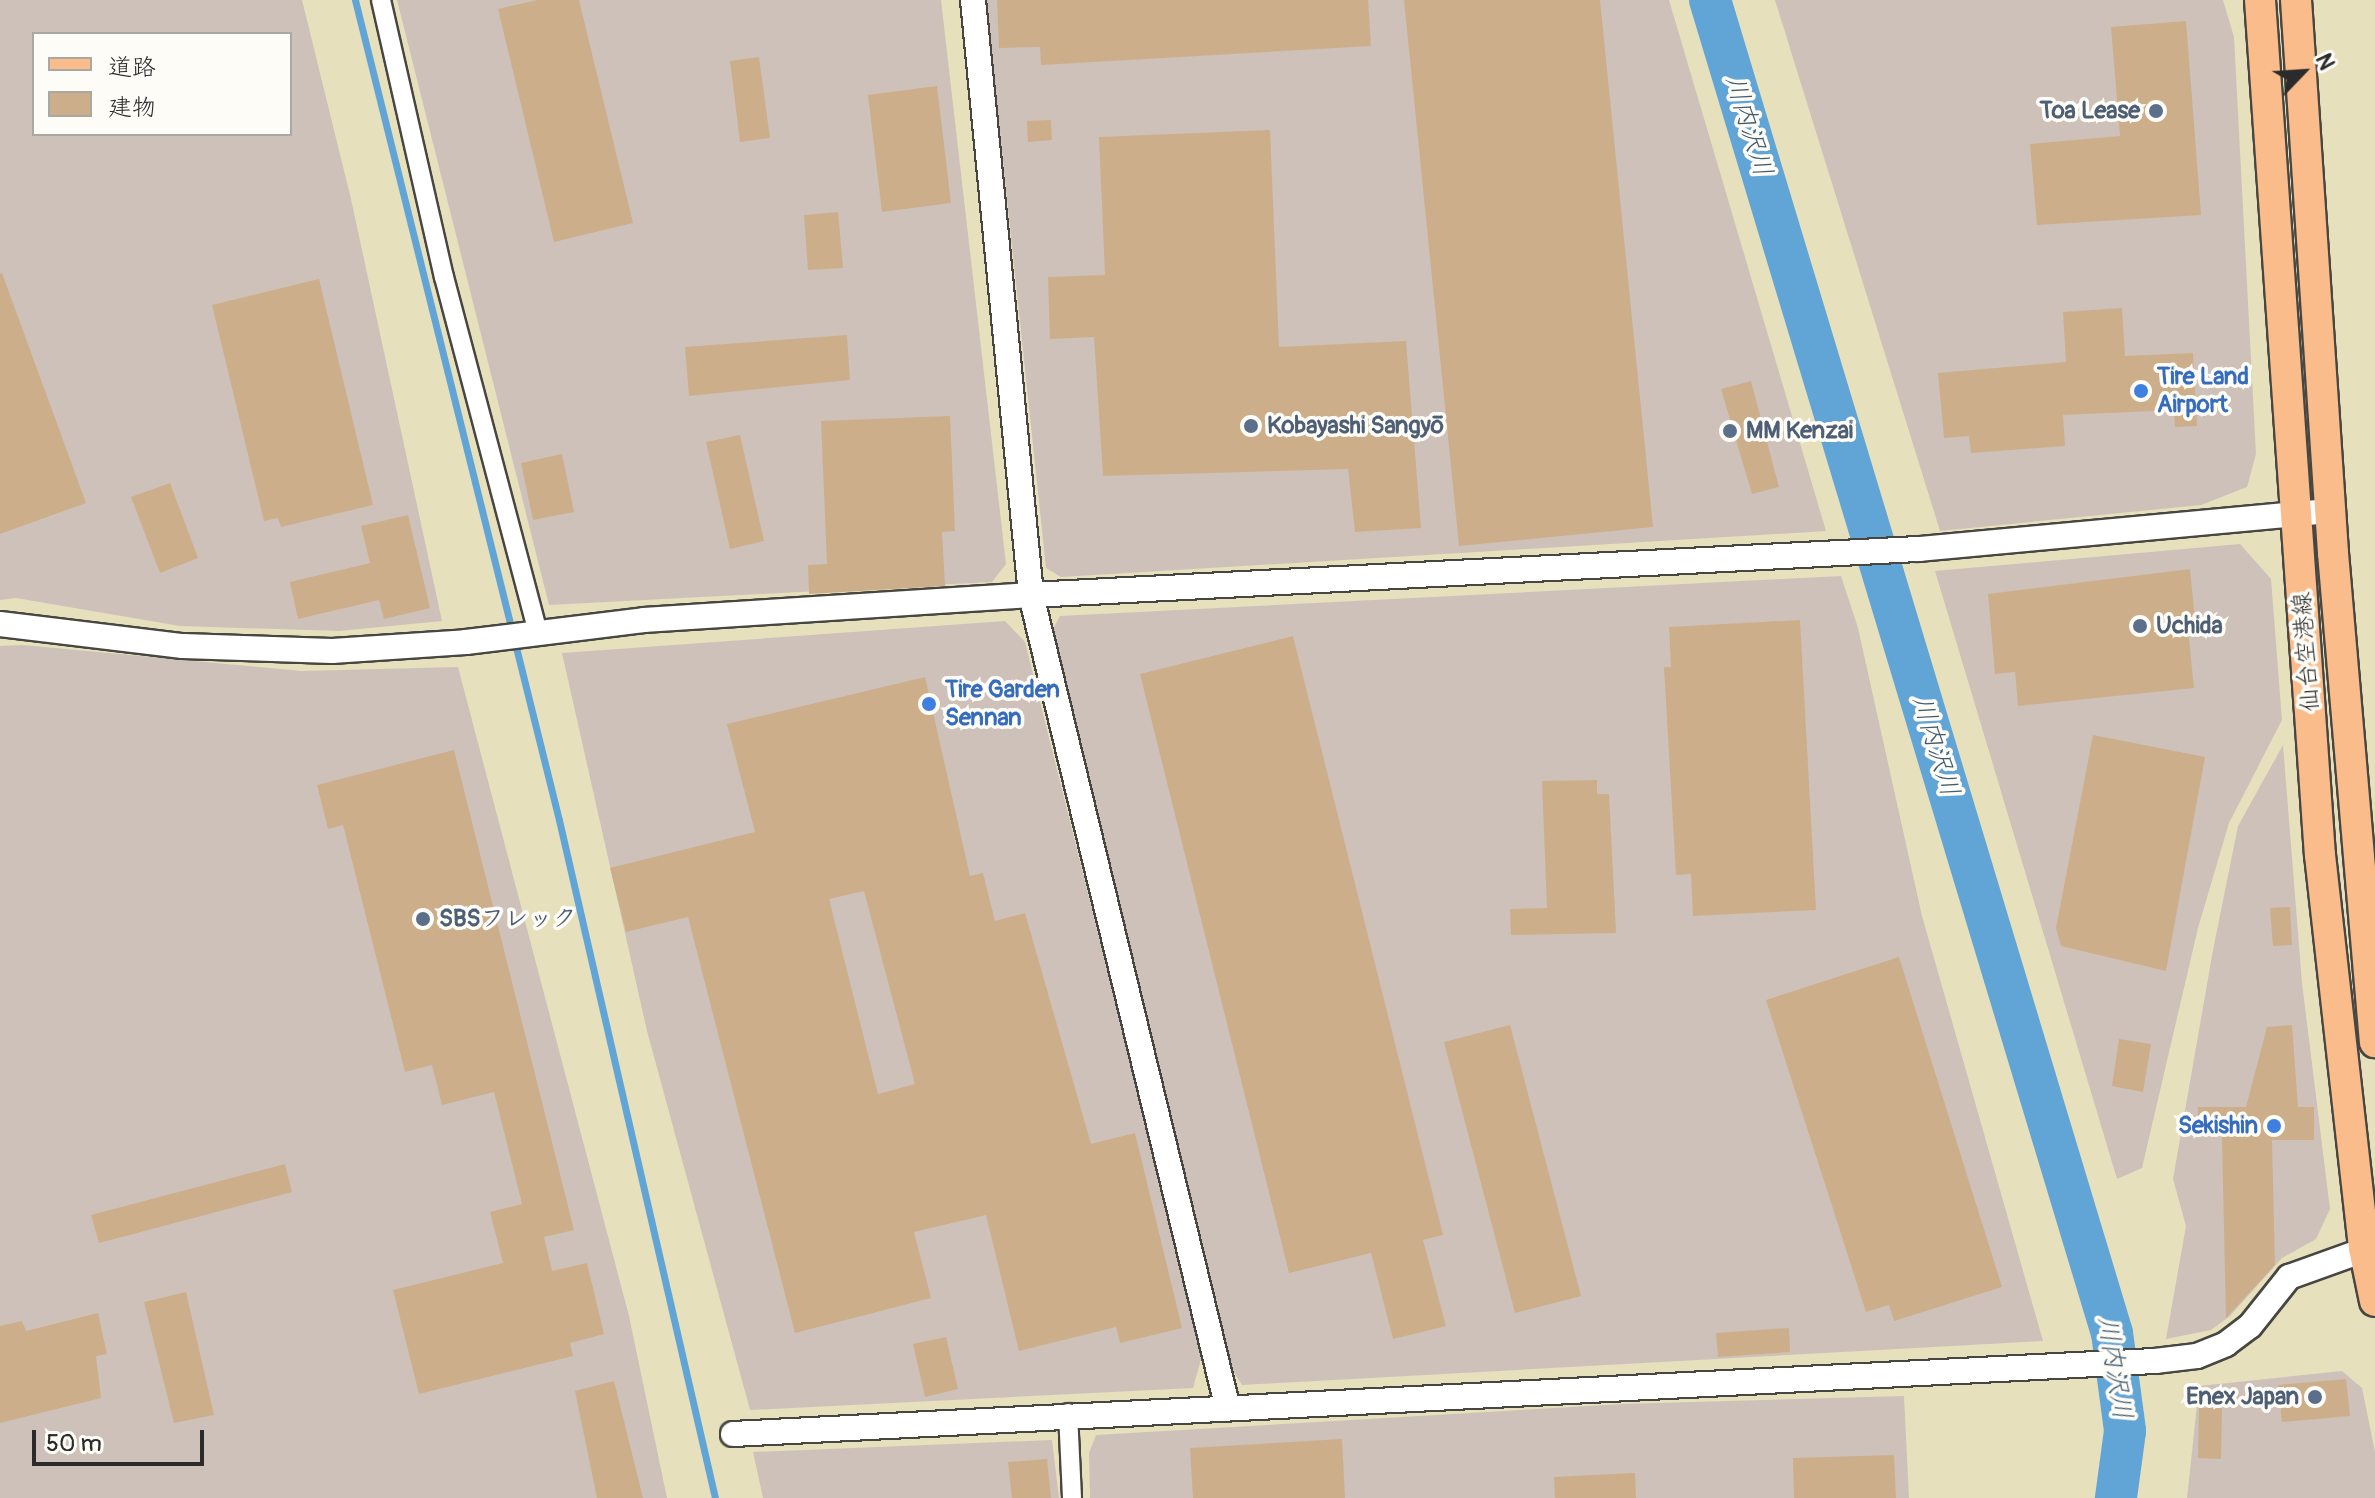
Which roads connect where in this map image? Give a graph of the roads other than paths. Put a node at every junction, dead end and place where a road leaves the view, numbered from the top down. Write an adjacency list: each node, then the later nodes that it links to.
1 (381, 0): 9 (street)
2 (973, 0): 7 (street)
3 (2260, 0): 6 (main road, 仙台空港線)
4 (2296, 0): 5 (main road, 仙台空港線)
5 (2330, 511): 6 (street); 10 (main road, 仙台空港線)
6 (2296, 513): 7 (street); 11 (main road, 仙台空港線)
7 (1031, 595): 9 (street); 13 (street)
8 (0, 624): 9 (street)
9 (534, 634)
10 (2375, 1042)
11 (2369, 1247): 12 (main road, 仙台空港線); 13 (street)
12 (2375, 1301)
13 (1227, 1405): 14 (street)
14 (1068, 1413): 15 (street); 16 (street)
15 (733, 1434)
16 (1072, 1498)

